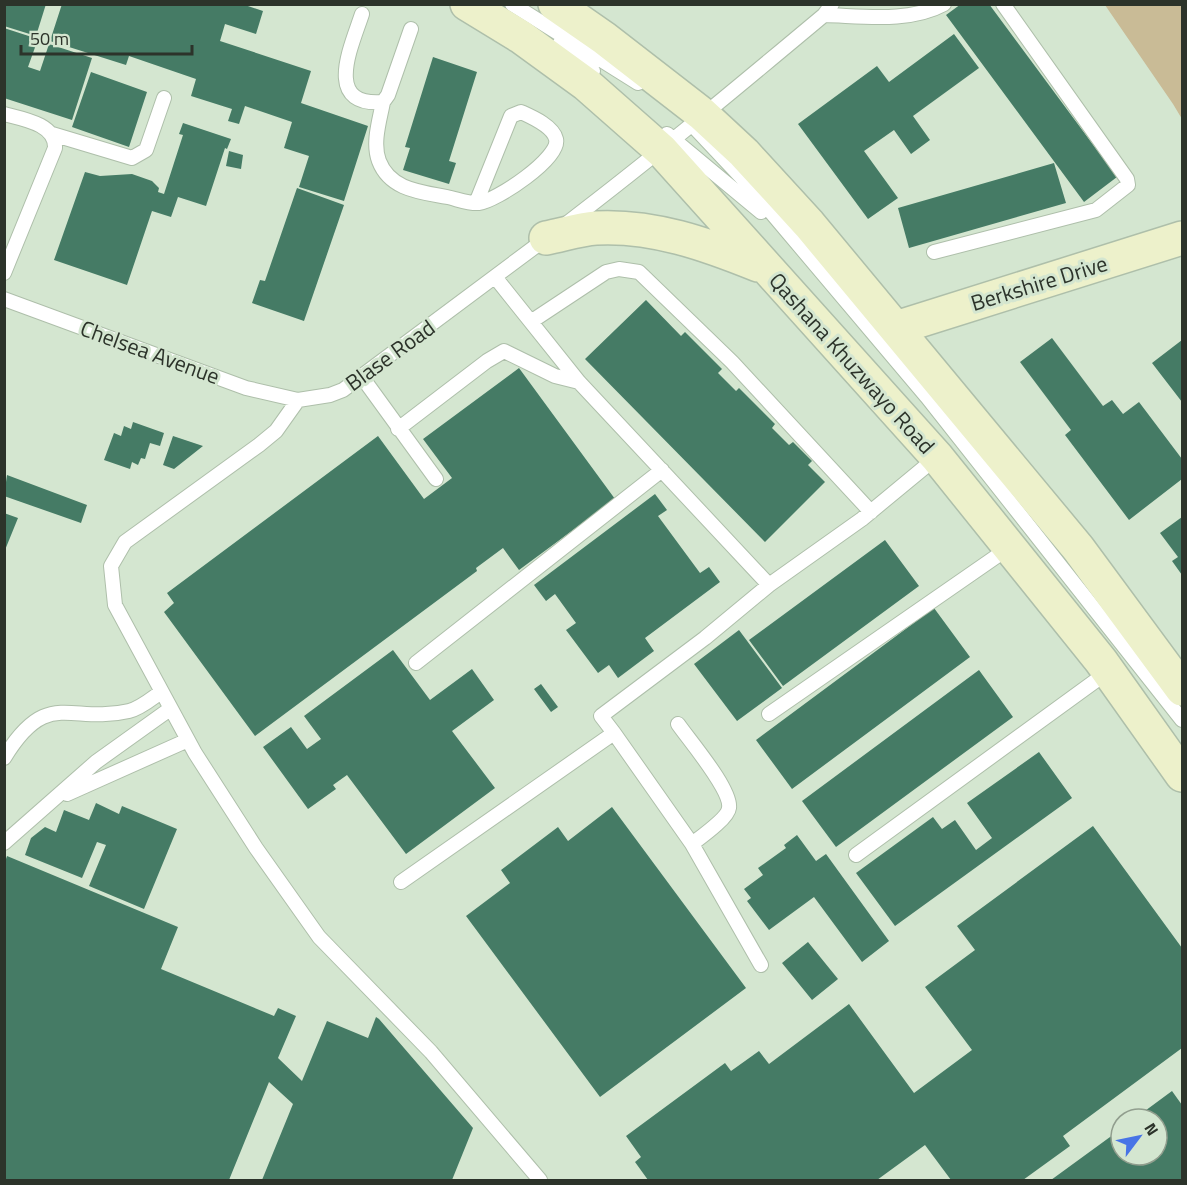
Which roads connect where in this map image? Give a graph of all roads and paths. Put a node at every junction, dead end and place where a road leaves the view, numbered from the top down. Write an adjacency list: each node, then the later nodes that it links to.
1 (467, 4): 14 (main road, Qashana Khuzwayo Road)
2 (945, 4): 5 (lane)
3 (1004, 4): 19 (lane)
4 (531, 7): 8 (lane); 12 (main road)
5 (828, 10): 12 (lane, Blase Road)
6 (362, 14): 10 (lane)
7 (411, 29): 10 (lane)
8 (602, 79)
9 (164, 99): 13 (lane)
10 (383, 102): 15 (lane)
11 (4, 114): 13 (lane)
12 (697, 119): 14 (lane, Blase Road); 16 (lane); 25 (main road)
13 (52, 134): 21 (lane)
14 (665, 139): 16 (lane); 17 (lane, Blase Road); 20 (main road, Qashana Khuzwayo Road)
15 (476, 203): 15 (lane)
16 (784, 231): 42 (lane)
17 (546, 238): 20 (main road); 22 (lane, Blase Road)
18 (1181, 240): 25 (main road, Berkshire Drive)
19 (934, 252)
20 (766, 267): 30 (main road, Qashana Khuzwayo Road)
21 (4, 273)
22 (495, 277): 24 (lane); 26 (lane, Blase Road)
23 (4, 299): 28 (lane, Chelsea Avenue)
24 (532, 321): 27 (lane); 33 (lane)
25 (896, 328): 38 (main road)
26 (362, 377): 28 (lane, Blase Road); 29 (lane)
27 (579, 382): 29 (lane); 31 (lane)
28 (298, 400): 39 (lane)
29 (398, 429): 32 (lane)
30 (937, 457): 33 (lane); 34 (main road, Qashana Khuzwayo Road)
31 (662, 470): 35 (lane); 36 (lane)
32 (436, 479)
33 (871, 512): 35 (lane)
34 (1010, 547): 37 (main road, Qashana Khuzwayo Road); 41 (lane)
35 (769, 585): 44 (lane)
36 (416, 663)
37 (1109, 671): 47 (main road, Qashana Khuzwayo Road); 51 (lane)
38 (1182, 689)
39 (161, 692): 40 (lane); 46 (lane)
40 (170, 709): 45 (lane); 48 (lane)
41 (769, 714)
42 (1182, 720)
43 (678, 724): 50 (lane)
44 (614, 733): 50 (lane); 52 (lane)
45 (192, 746): 48 (lane); 54 (lane)
46 (4, 758)
47 (1182, 775)
48 (59, 796): 49 (lane)
49 (4, 843)
50 (692, 844): 53 (lane)
51 (856, 855)
52 (401, 882)
53 (761, 965)
54 (540, 1180)

